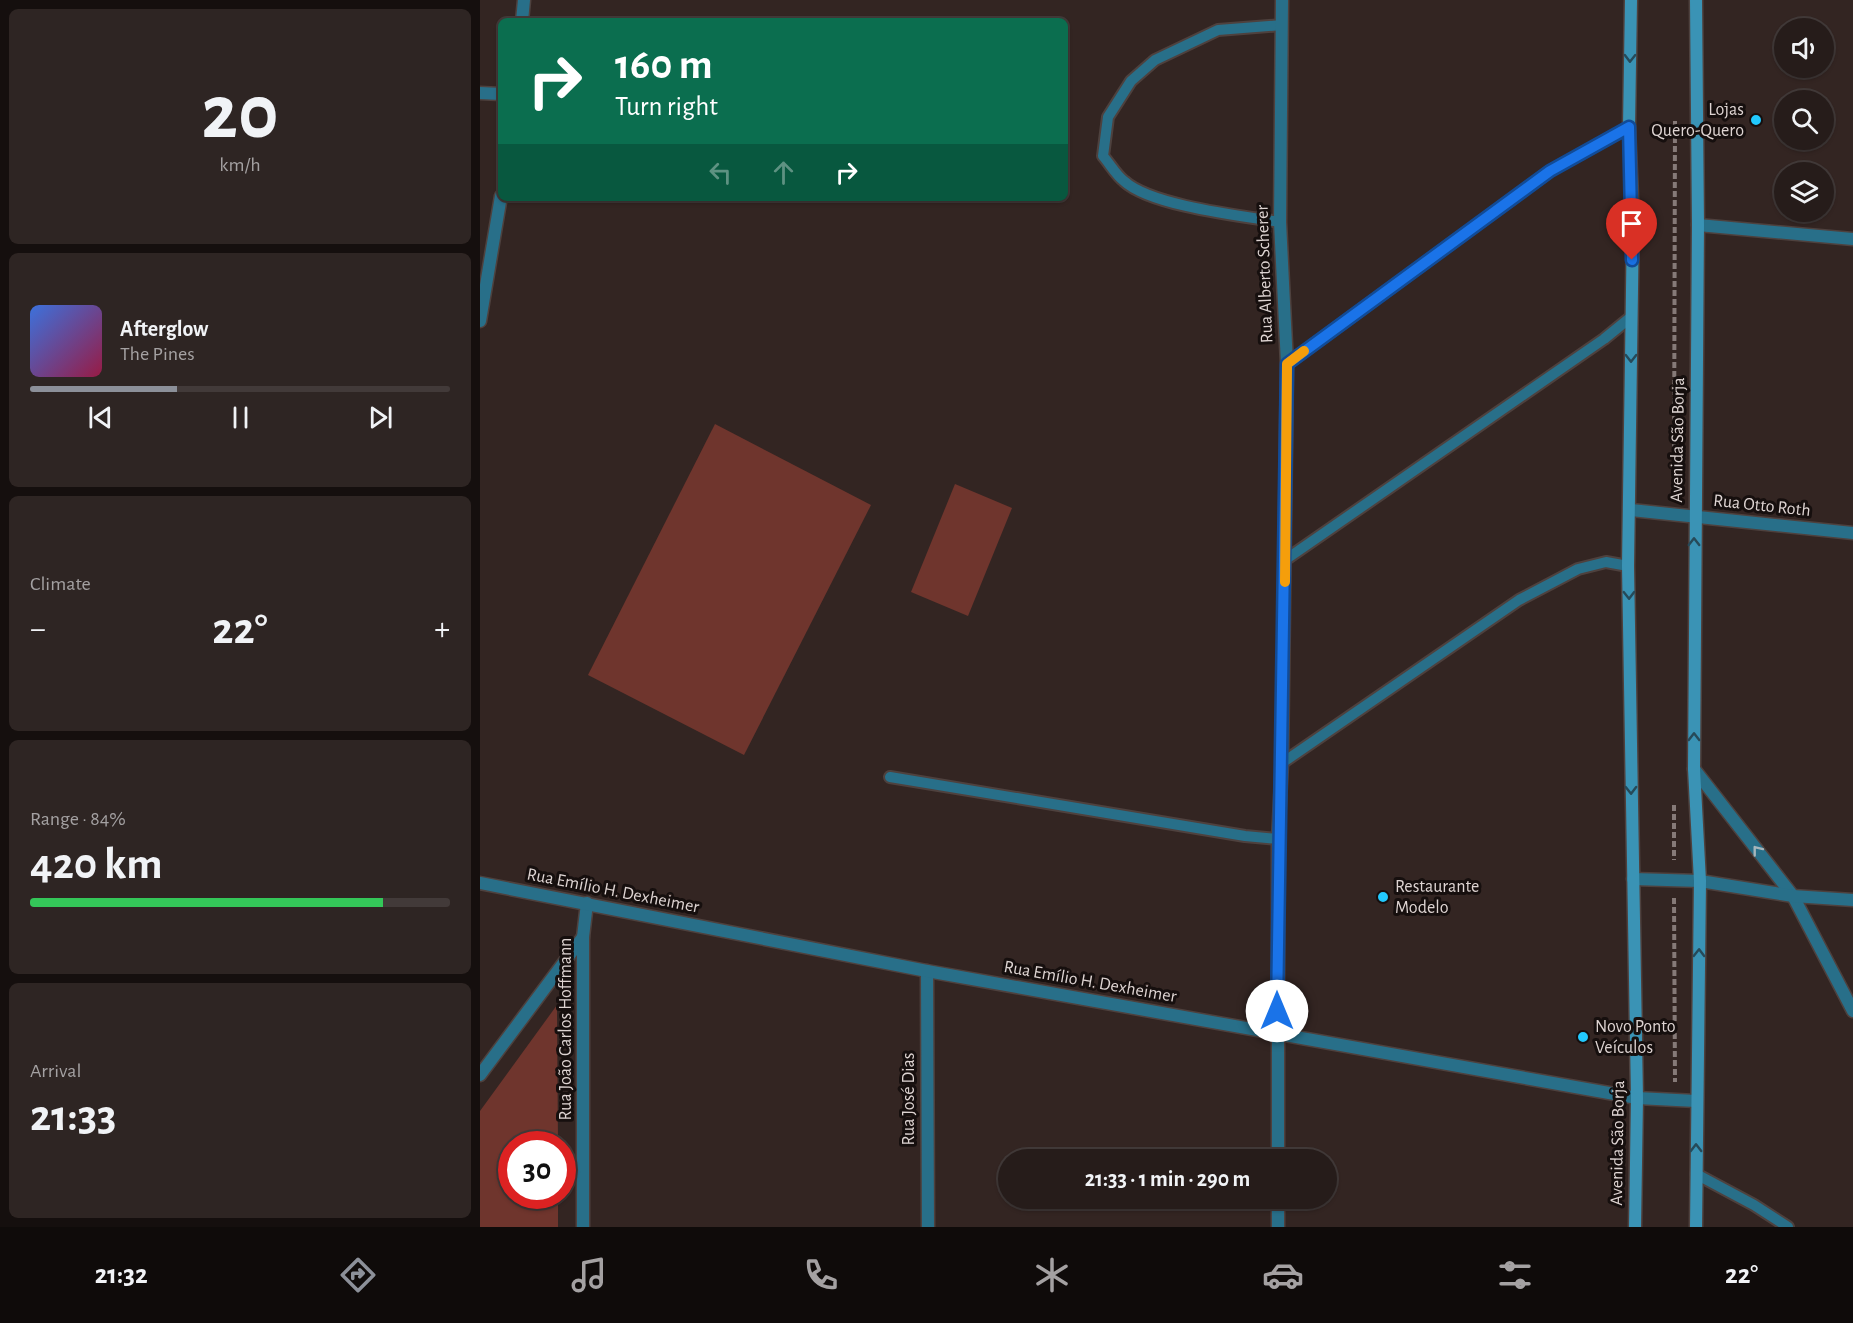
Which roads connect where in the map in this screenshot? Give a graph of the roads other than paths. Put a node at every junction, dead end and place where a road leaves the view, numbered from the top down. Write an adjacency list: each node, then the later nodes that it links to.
1 (524, 0): 5 (street)
2 (1282, 0): 6 (street, Rua Alberto Scherer)
3 (1631, 0): 9 (main road, Avenida São Borja, one-way to 9)
4 (1696, 0): 12 (main road, Avenida São Borja)
5 (522, 18)
6 (1282, 25): 11 (street, Rua Alberto Scherer); 11 (lane)
7 (480, 93): 8 (street)
8 (498, 94)
9 (1629, 127): 14 (main road, Avenida São Borja); 16 (lane)
10 (500, 201): 15 (street)
11 (1280, 222): 16 (street, Rua Alberto Scherer)
12 (1698, 225): 13 (street); 18 (main road, Avenida São Borja)
13 (1853, 239)
14 (1631, 317): 17 (main road, Avenida São Borja, one-way to 17); 20 (lane)
15 (480, 321)
16 (1287, 364): 20 (street, Rua Alberto Scherer)
17 (1631, 510): 18 (street, Rua Otto Roth); 21 (main road, Avenida São Borja)
18 (1695, 517): 19 (street, Rua Otto Roth); 23 (main road, Avenida São Borja, one-way to 18)
19 (1853, 533)
20 (1285, 560): 22 (street, Rua Alberto Scherer)
21 (1628, 566): 22 (lane); 26 (main road, Avenida São Borja, one-way to 26)
22 (1282, 763): 25 (street, Rua Alberto Scherer)
23 (1694, 769): 27 (main road, Avenida São Borja); 29 (street, one-way to 23)
24 (890, 777): 25 (lane)
25 (1278, 838): 35 (street, Rua Alberto Scherer)
26 (1633, 879): 27 (street); 37 (main road, Avenida São Borja)
27 (1700, 881): 29 (street); 38 (main road, Avenida São Borja, one-way to 27)
28 (480, 883): 31 (street, Rua Emílio H. Dexheimer)
29 (1793, 896): 30 (street); 34 (street)
30 (1853, 900)
31 (587, 903): 32 (street, Rua João Carlos Hoffmann); 33 (street, Rua Emílio H. Dexheimer)
32 (584, 937): 36 (street); 42 (street, Rua João Carlos Hoffmann)
33 (927, 971): 35 (street, Rua Emílio H. Dexheimer); 43 (street, Rua José Dias)
34 (1853, 1011)
35 (1277, 1033): 37 (street, Rua Emílio H. Dexheimer); 39 (street, Rua Alberto Scherer)
36 (480, 1075)
37 (1637, 1098): 38 (street, Rua Emílio H. Dexheimer); 45 (main road, Avenida São Borja)
38 (1695, 1101): 40 (main road, Avenida São Borja, one-way to 38)
39 (1278, 1149)
40 (1696, 1174): 46 (main road, Avenida São Borja); 47 (lane)
41 (1278, 1209): 44 (street)
42 (583, 1227)
43 (928, 1227)
44 (1278, 1227)
45 (1635, 1227)
46 (1696, 1227)
47 (1788, 1227)

